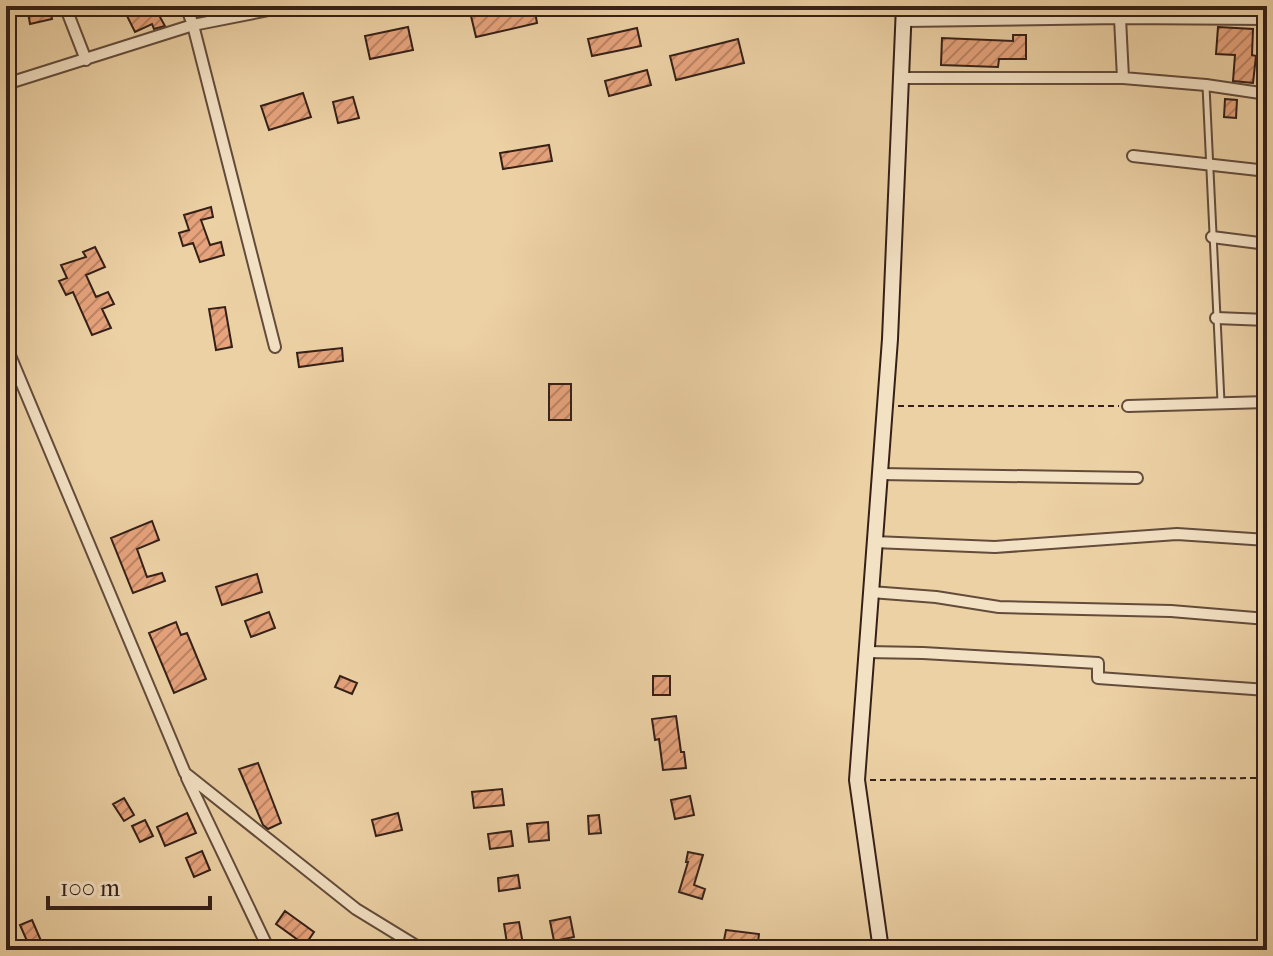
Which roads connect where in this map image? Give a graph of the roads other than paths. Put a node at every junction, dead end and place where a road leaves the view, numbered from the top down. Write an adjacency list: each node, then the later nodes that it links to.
1 (65, 6): 10 (street)
2 (186, 6): 9 (street)
3 (289, 6): 5 (street)
4 (1117, 6): 7 (street)
5 (269, 8): 9 (street)
6 (904, 14): 7 (street); 11 (street)
7 (1120, 18): 8 (street); 12 (street)
8 (1267, 19)
9 (193, 25): 10 (street); 24 (street)
10 (86, 60): 13 (street)
11 (901, 78): 12 (street); 28 (street)
12 (1123, 78): 14 (street)
13 (6, 84)
14 (1206, 85): 15 (street); 17 (lane)
15 (1267, 94)
16 (1133, 156): 17 (street)
17 (1209, 165): 18 (street); 19 (lane)
18 (1267, 171)
19 (1212, 237): 20 (street); 21 (lane)
20 (1267, 244)
21 (1216, 318): 22 (street); 25 (lane)
22 (1267, 320)
23 (6, 346): 36 (street)
24 (275, 347)
25 (1221, 402): 26 (street); 27 (street)
26 (1267, 402)
27 (1128, 406)
28 (880, 474): 29 (street); 31 (street)
29 (1137, 478)
30 (1267, 540): 31 (street)
31 (874, 542): 32 (street)
32 (871, 592): 33 (street); 34 (street)
33 (1267, 619)
34 (866, 652): 35 (street); 39 (street)
35 (1267, 690)
36 (185, 773): 37 (street); 38 (street)
37 (269, 950)
38 (423, 950)
39 (881, 950)

